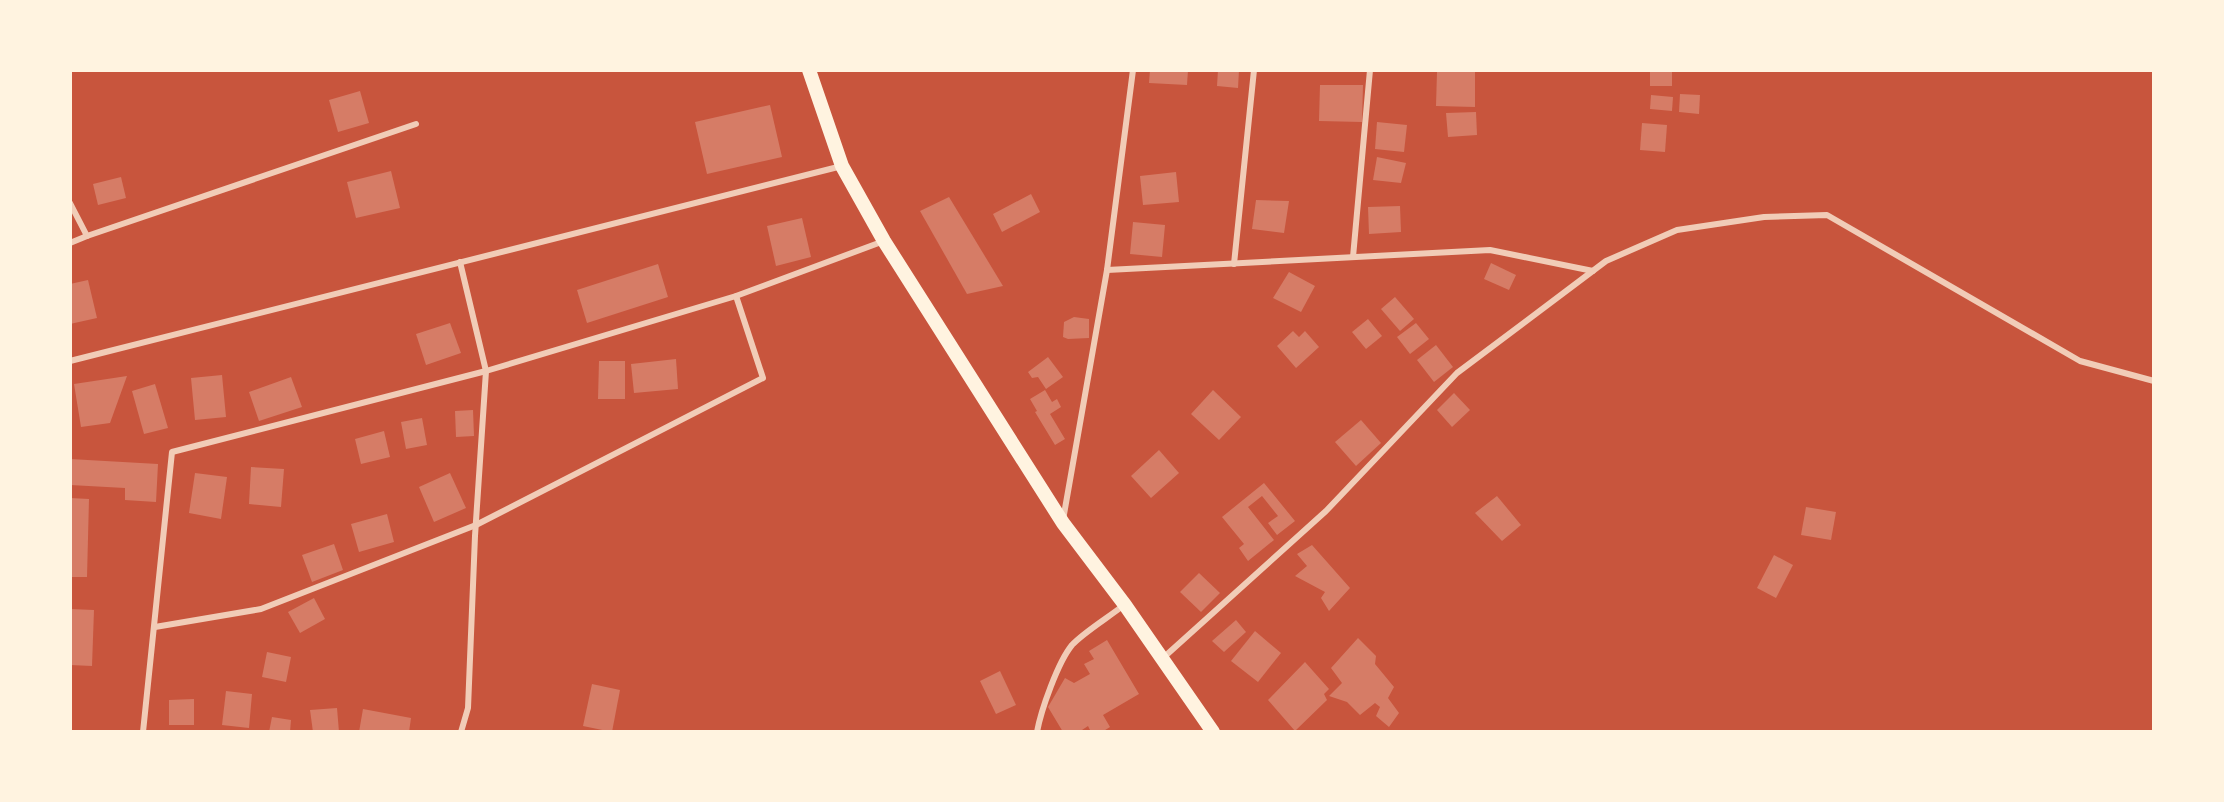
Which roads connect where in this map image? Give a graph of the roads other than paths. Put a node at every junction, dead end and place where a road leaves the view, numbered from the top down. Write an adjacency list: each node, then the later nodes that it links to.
1 (809, 70): 6 (highway)
2 (1133, 70): 14 (street)
3 (1254, 70): 13 (street)
4 (1370, 70): 11 (street)
5 (416, 123): 8 (street)
6 (842, 166): 9 (highway); 12 (street)
7 (70, 203): 8 (street)
8 (87, 236): 10 (street)
9 (884, 241): 16 (street); 20 (highway)
10 (70, 243)
11 (1353, 257): 13 (street); 15 (street)
12 (460, 262): 17 (street); 18 (street)
13 (1234, 264): 14 (street)
14 (1107, 270): 20 (street)
15 (1593, 271): 19 (street); 24 (street)
16 (736, 296): 18 (street); 21 (street)
17 (70, 361)
18 (486, 371): 21 (street); 23 (street)
19 (2154, 381)
20 (1063, 523): 22 (highway)
21 (476, 525): 23 (street); 26 (street)
22 (1125, 605): 24 (highway); 27 (street)
23 (155, 627): 25 (street)
24 (1163, 659): 28 (highway)
25 (143, 732)
26 (461, 732)
27 (1037, 732)
28 (1213, 732)

